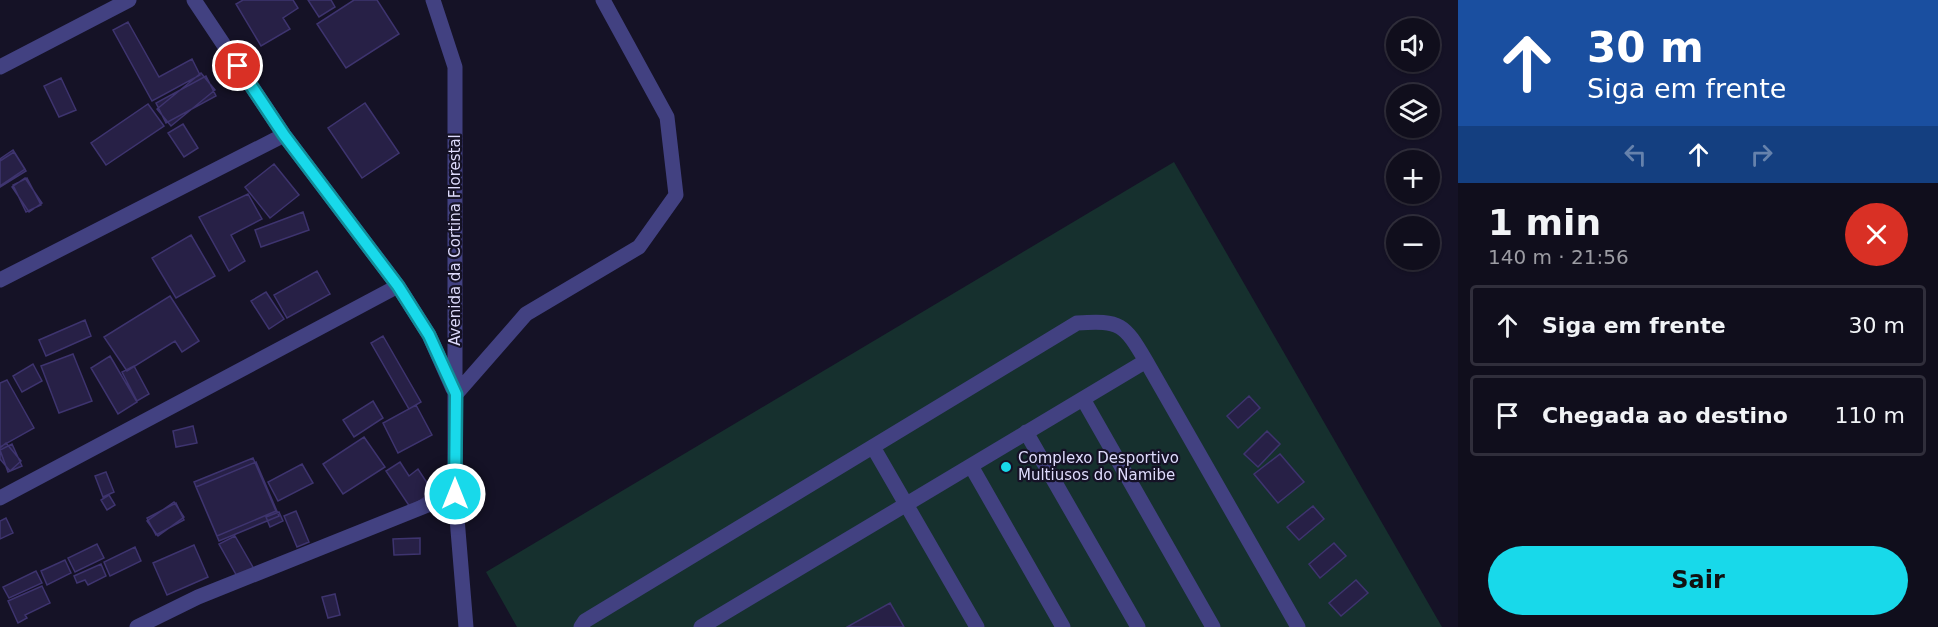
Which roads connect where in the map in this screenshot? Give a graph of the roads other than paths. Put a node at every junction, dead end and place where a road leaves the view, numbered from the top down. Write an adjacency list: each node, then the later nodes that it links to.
1 (129, 0): 5 (street)
2 (194, 0): 6 (street)
3 (433, 0): 10 (street, Avenida da Cortina Florestal)
4 (603, 0): 10 (street)
5 (0, 67)
6 (284, 135): 7 (street); 8 (street)
7 (0, 280)
8 (398, 286): 10 (street); 16 (street)
9 (1146, 360): 11 (street); 13 (street); 26 (street)
10 (456, 394): 15 (street, Avenida da Cortina Florestal)
11 (1083, 399): 12 (street); 25 (street)
12 (1026, 432): 14 (street); 24 (street)
13 (873, 447): 17 (street); 20 (street)
14 (971, 466): 17 (street); 23 (street)
15 (455, 494): 18 (street); 19 (street, Avenida da Cortina Florestal)
16 (0, 498)
17 (906, 504): 21 (street); 22 (street)
18 (136, 627)
19 (466, 627)
20 (582, 627)
21 (701, 627)
22 (977, 627)
23 (1063, 627)
24 (1138, 627)
25 (1213, 627)
26 (1298, 627)

